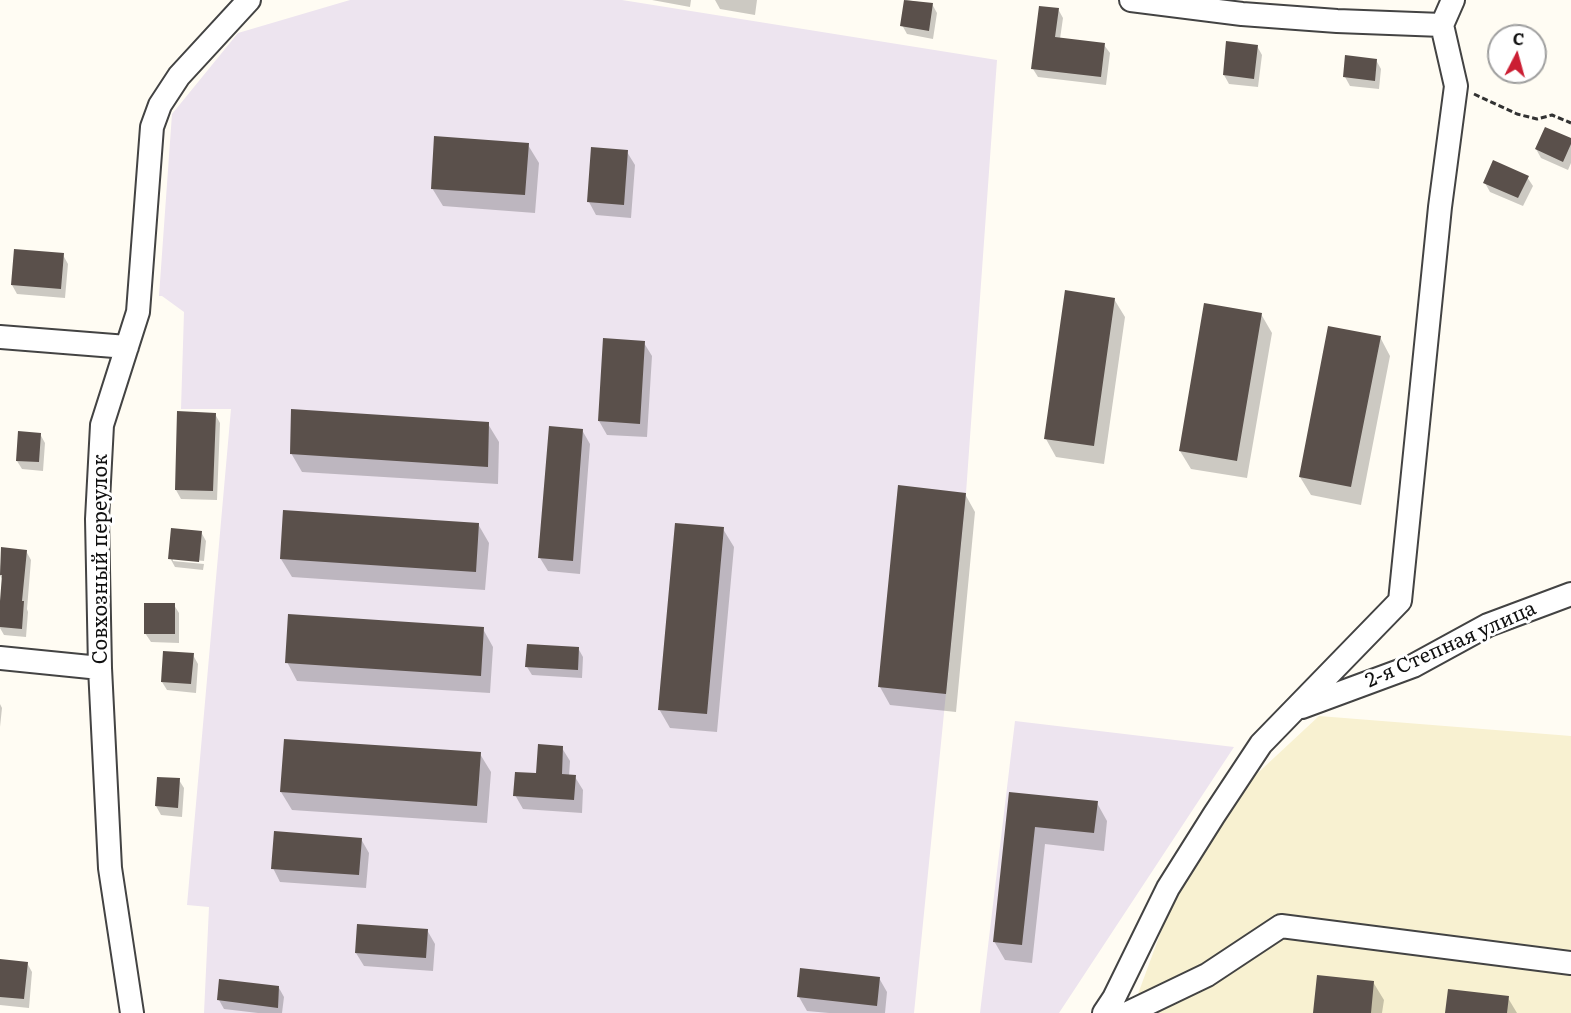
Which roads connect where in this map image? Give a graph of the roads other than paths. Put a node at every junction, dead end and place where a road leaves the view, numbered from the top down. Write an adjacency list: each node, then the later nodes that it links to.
1 (249, 0): 6 (street, Совхозный переулок)
2 (1131, 0): 4 (street)
3 (1454, 0): 4 (street)
4 (1442, 25): 10 (street)
5 (0, 337): 6 (street)
6 (127, 348): 9 (street, Совхозный переулок)
7 (1571, 594): 10 (street, 2-я Степная улица)
8 (0, 658): 9 (street)
9 (100, 668): 12 (street, Совхозный переулок)
10 (1297, 708): 13 (street)
11 (1571, 963): 14 (street)
12 (132, 1013)
13 (1104, 1013)
14 (1128, 1013)

